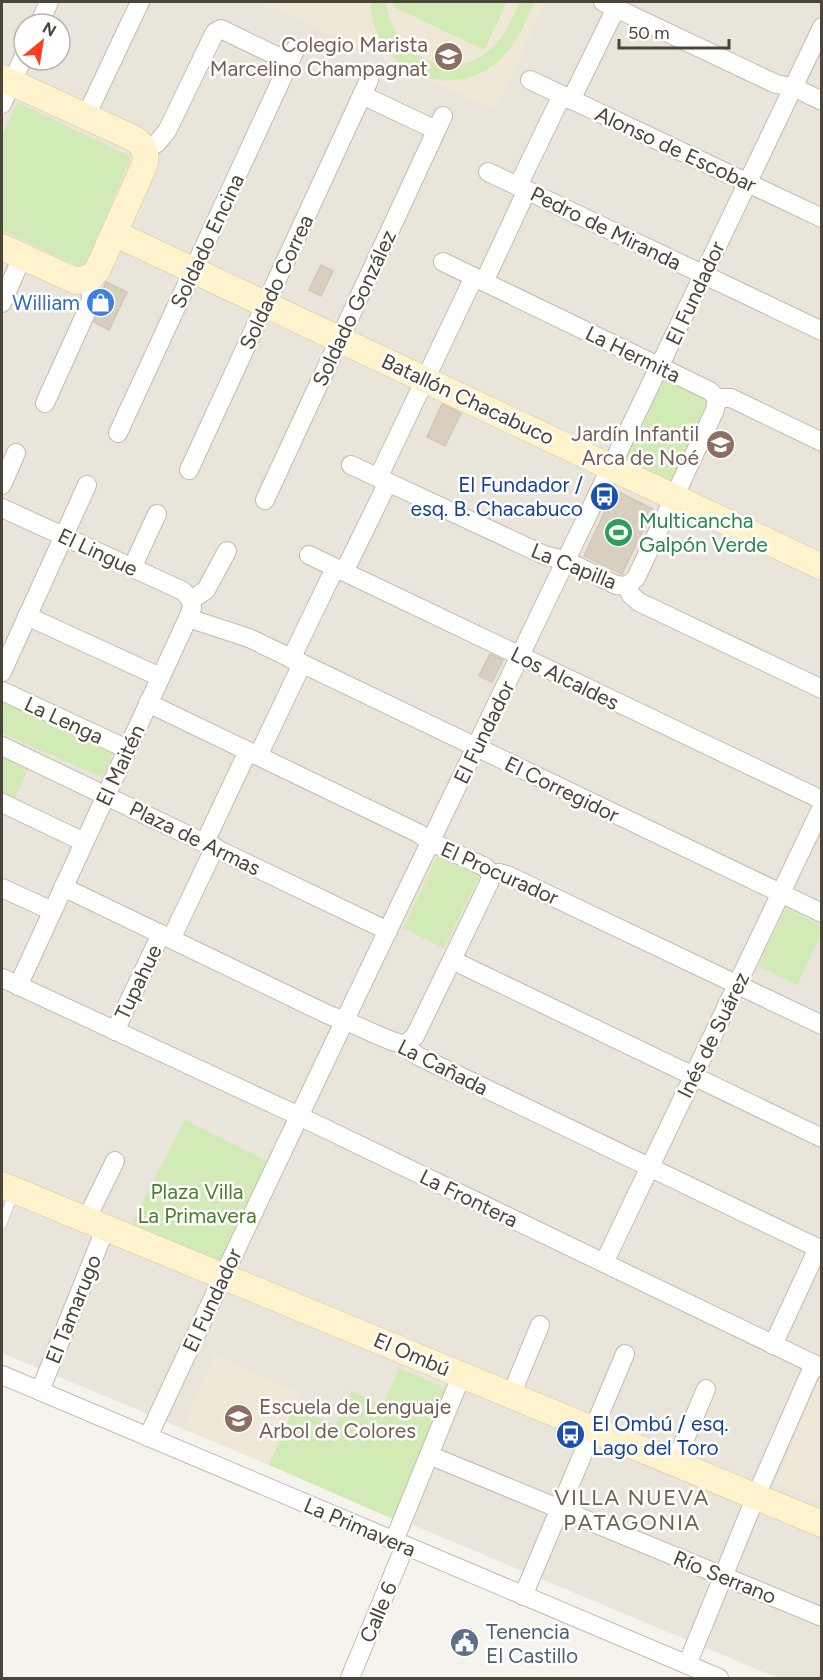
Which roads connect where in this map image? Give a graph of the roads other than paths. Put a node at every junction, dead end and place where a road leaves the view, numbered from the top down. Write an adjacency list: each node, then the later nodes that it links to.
1 (140, 2): 10 (street)
2 (607, 3): 6 (street); 8 (street, Tupahue)
3 (822, 27): 6 (street, El Fundador)
4 (14, 72): 7 (street)
5 (530, 80): 8 (street, Alonso de Escobar)
6 (793, 87): 9 (street); 14 (street, El Fundador)
7 (5, 88): 10 (street)
8 (567, 97): 14 (street, Alonso de Escobar); 15 (street, Tupahue)
9 (822, 101)
10 (86, 116): 12 (street)
11 (439, 123): 25 (street, Soldado Correa); 27 (street, Soldado González)
12 (145, 150): 17 (street); 20 (street, Soldado Encina)
13 (488, 172): 15 (street, Pedro de Miranda)
14 (747, 183): 16 (street, Alonso de Escobar); 21 (street, El Fundador)
15 (523, 188): 21 (street, Pedro de Miranda); 22 (street, Tupahue)
16 (822, 218)
17 (114, 233): 20 (street, Batallón Chacabuco); 23 (street)
18 (12, 252): 23 (street); 24 (street)
19 (443, 262): 22 (street, La Hermita)
20 (193, 270): 25 (street, Batallón Chacabuco); 32 (street, Soldado Encina)
21 (704, 275): 26 (street, Pedro de Miranda); 28 (street, El Fundador)
22 (479, 279): 28 (street, La Hermita); 29 (street, Tupahue)
23 (86, 280): 31 (street)
24 (2, 303)
25 (266, 304): 27 (street, Batallón Chacabuco); 37 (street, Soldado Correa)
26 (822, 331)
27 (339, 339): 29 (street, Batallón Chacabuco); 42 (street, Soldado González)
28 (660, 367): 30 (street, La Hermita); 36 (street, El Fundador)
29 (425, 379): 36 (street, Batallón Chacabuco); 38 (street, Tupahue)
30 (717, 398): 33 (street, La Hermita); 41 (street)
31 (45, 403)
32 (118, 433)
33 (822, 442)
34 (16, 453): 39 (street)
35 (351, 465): 38 (street, La Capilla)
36 (612, 467): 41 (street, Batallón Chacabuco); 48 (street, El Fundador)
37 (189, 470)
38 (383, 480): 48 (street, La Capilla); 51 (street, Tupahue)
39 (2, 485)
40 (87, 485): 45 (street)
41 (674, 496): 49 (street, Batallón Chacabuco); 52 (street)
42 (265, 500)
43 (2, 508): 45 (street, El Lingue)
44 (157, 514): 50 (street)
45 (64, 536): 50 (street, El Lingue); 54 (street)
46 (227, 550): 53 (street)
47 (309, 555): 51 (street, Los Alcaldes)
48 (567, 561): 52 (street, La Capilla); 56 (street, El Fundador)
49 (822, 567)
50 (132, 568): 53 (street, El Lingue)
51 (340, 570): 56 (street, Los Alcaldes); 57 (street, Tupahue)
52 (627, 586): 60 (street, La Capilla)
53 (191, 600): 55 (street, El Maitén)
54 (27, 616): 58 (street); 59 (street)
55 (188, 618): 57 (street); 59 (street, El Maitén)
56 (520, 656): 64 (street, El Fundador); 68 (street, Los Alcaldes)
57 (297, 662): 64 (street, El Corregidor); 66 (street, Tupahue)
58 (2, 672)
59 (160, 677): 62 (street, El Maitén)
60 (822, 689)
61 (2, 691): 65 (street, La Lenga)
62 (148, 703): 65 (street, El Maitén); 66 (street, El Procurador)
63 (2, 746): 67 (street, Plaza de Armas)
64 (476, 748): 72 (street, El Fundador); 77 (street, El Corregidor)
65 (127, 749): 67 (street, El Maitén)
66 (253, 754): 72 (street, El Procurador); 73 (street, Tupahue)
67 (106, 794): 71 (street, El Maitén); 73 (street, Plaza de Armas)
68 (822, 800)
69 (2, 803): 71 (street)
70 (822, 807): 77 (street, Inés de Suárez)
71 (84, 842): 75 (street, El Maitén)
72 (431, 842): 74 (street, El Procurador); 80 (street, El Fundador)
73 (210, 844): 80 (street, Plaza de Armas); 81 (street, Tupahue)
74 (491, 874): 82 (street); 84 (street, El Procurador)
75 (63, 887): 78 (street, El Maitén); 81 (street, La Cañada)
76 (2, 888): 78 (street)
77 (781, 893): 79 (street, El Corregidor); 84 (street, Inés de Suárez)
78 (52, 911): 83 (street, El Maitén)
79 (822, 913)
80 (388, 931): 85 (street, El Fundador)
81 (166, 937): 85 (street, La Cañada); 87 (street, Tupahue)
82 (452, 960): 88 (street); 89 (street)
83 (10, 982): 87 (street, La Frontera)
84 (737, 985): 86 (street, El Procurador); 89 (street, Inés de Suárez)
85 (346, 1019): 88 (street, La Cañada); 90 (street, El Fundador)
86 (822, 1025)
87 (114, 1031): 90 (street, La Frontera)
88 (406, 1044): 93 (street, La Cañada)
89 (693, 1077): 91 (street); 93 (street, Inés de Suárez)
90 (299, 1116): 98 (street, La Frontera); 99 (street, El Fundador)
91 (822, 1138)
92 (114, 1161): 95 (street, El Tamarugo)
93 (650, 1168): 97 (street, La Cañada); 98 (street, Inés de Suárez)
94 (8, 1187): 95 (street, El Ombú); 96 (lane)
95 (96, 1223): 99 (street, El Ombú); 107 (street, El Tamarugo)
96 (2, 1224)
97 (820, 1249): 101 (street)
98 (604, 1263): 101 (street, La Frontera)
99 (223, 1276): 104 (street, El Ombú); 110 (street, El Fundador)
100 (540, 1325): 108 (street)
101 (774, 1345): 103 (street, La Frontera)
102 (625, 1354): 109 (street)
103 (818, 1366): 113 (street)
104 (462, 1374): 108 (street, El Ombú); 111 (street, Calle 6)
105 (2, 1375): 107 (street, La Primavera)
106 (706, 1389): 112 (street)
107 (40, 1391): 110 (street, La Primavera)
108 (511, 1395): 109 (street, El Ombú)
109 (593, 1429): 112 (street, El Ombú); 114 (street)
110 (148, 1437): 116 (street, La Primavera)
111 (429, 1455): 114 (street, Río Serrano); 116 (street, Calle 6)
112 (675, 1463): 113 (street, El Ombú)
113 (756, 1496): 115 (street, El Ombú); 117 (street)
114 (560, 1509): 117 (street, Río Serrano); 118 (street)
115 (822, 1524)
116 (399, 1543): 118 (street, La Primavera); 121 (street, Calle 6)
117 (723, 1576): 119 (street, Río Serrano); 120 (street)
118 (523, 1596): 120 (street, La Primavera)
119 (822, 1617)
120 (687, 1665): 122 (street, La Primavera)
121 (350, 1678)
122 (719, 1678)

